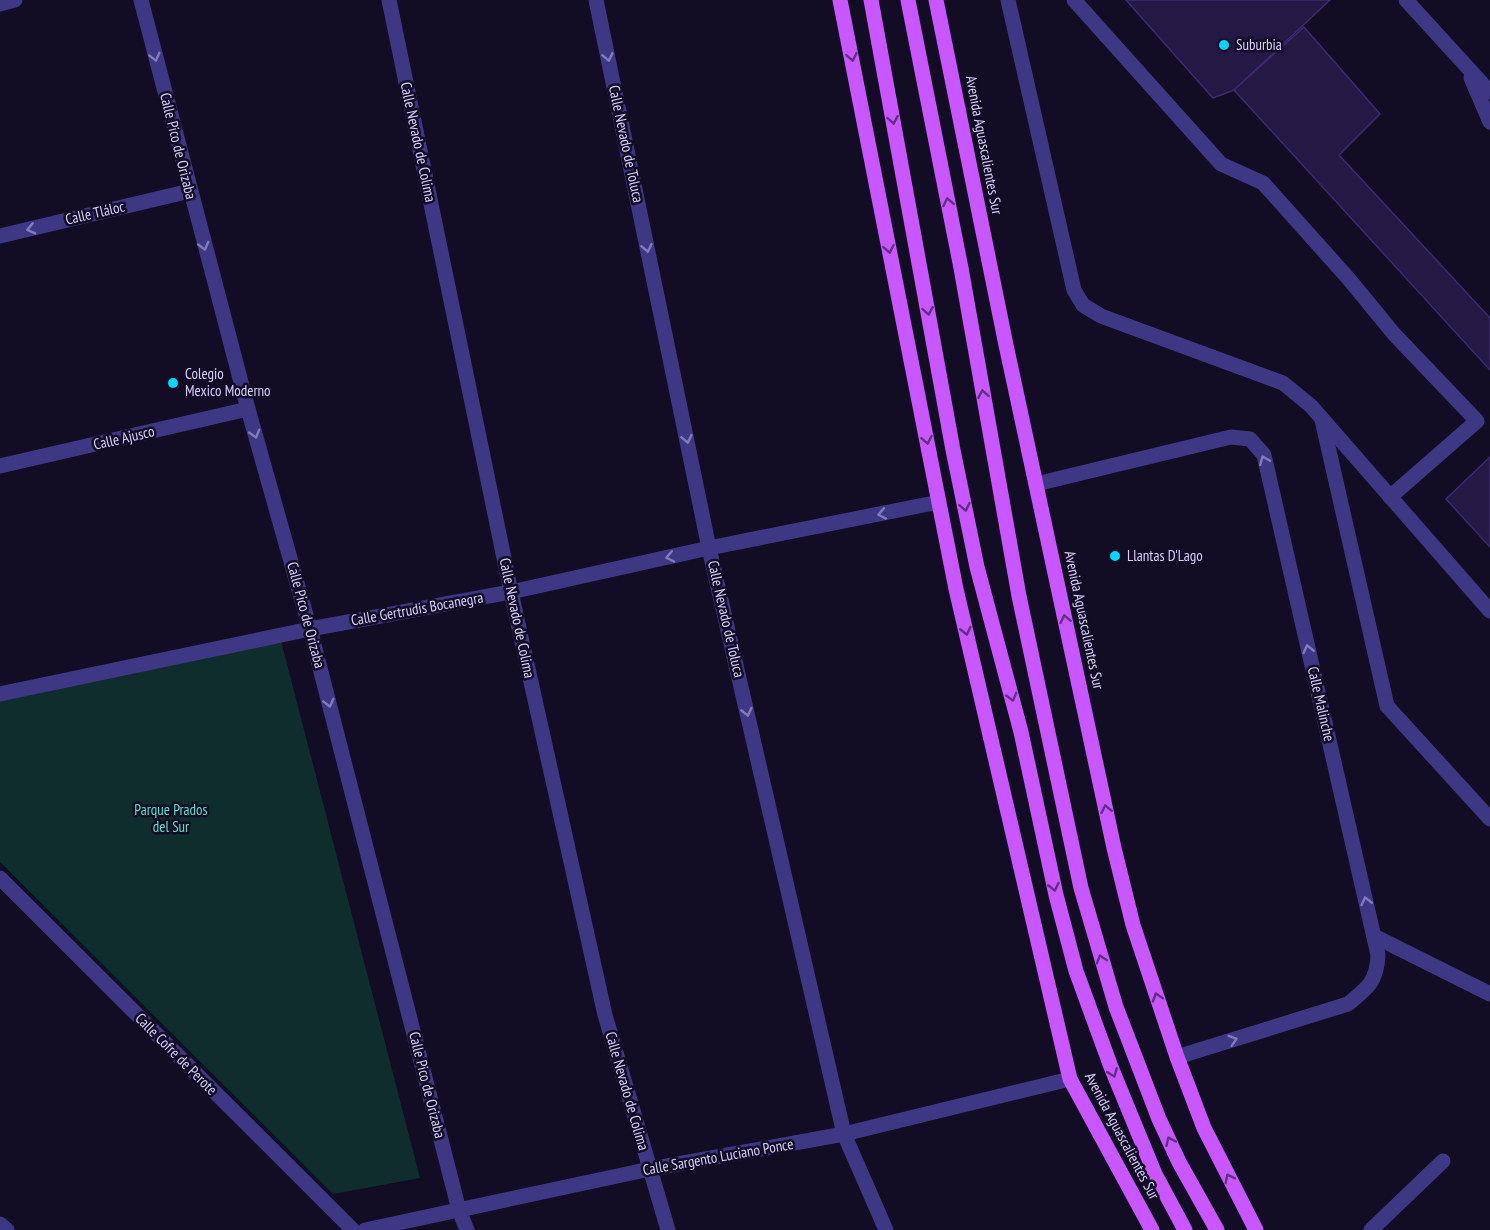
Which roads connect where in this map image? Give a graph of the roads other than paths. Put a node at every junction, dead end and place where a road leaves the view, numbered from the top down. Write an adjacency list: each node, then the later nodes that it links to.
1 (15, 0): 12 (street)
2 (141, 0): 16 (street, Calle Pico de Orizaba, one-way to 16)
3 (389, 0): 25 (street, Calle Nevado de Colima)
4 (596, 0): 24 (street, Calle Nevado de Toluca, one-way to 24)
5 (840, 0): 23 (main road, Avenida Aguascalientes Sur, one-way to 23)
6 (871, 0): 47 (main road, Avenida Aguascalientes Sur, one-way to 47)
7 (908, 0): 48 (main road, one-way to 7)
8 (936, 0): 21 (main road, Avenida Aguascalientes Sur)
9 (1008, 0): 19 (street)
10 (1074, 0): 22 (street)
11 (1406, 0): 13 (street)
12 (0, 4)
13 (1465, 64): 14 (street); 15 (street)
14 (1490, 92)
15 (1490, 122)
16 (190, 191): 17 (street, Calle Tláloc, one-way to 17); 18 (street, Calle Pico de Orizaba, one-way to 18)
17 (0, 236)
18 (248, 410): 20 (street, Calle Ajusco); 27 (street, Calle Pico de Orizaba, one-way to 27)
19 (1322, 420): 22 (street); 29 (street)
20 (0, 466)
21 (1036, 484): 31 (street, Calle Malinche, one-way to 21); 33 (main road, Avenida Aguascalientes Sur, one-way to 21)
22 (1390, 497): 26 (street)
23 (939, 502): 24 (street, Calle Gertrudis Bocanegra, one-way to 24); 34 (main road, Avenida Aguascalientes Sur, one-way to 34)
24 (709, 548): 25 (street, Calle Gertrudis Bocanegra, one-way to 25); 35 (street, Calle Nevado de Toluca, one-way to 35)
25 (511, 592): 27 (street, Calle Gertrudis Bocanegra); 37 (street, Calle Nevado de Colima)
26 (1490, 610)
27 (310, 629): 28 (street, Calle Gertrudis Bocanegra); 38 (street, Calle Pico de Orizaba, one-way to 38)
28 (0, 694)
29 (1490, 819)
30 (0, 878): 41 (street, Calle Cofre de Perote)
31 (1374, 936): 32 (street); 33 (street, Calle Malinche, one-way to 31)
32 (1490, 994)
33 (1177, 1057): 49 (main road, Avenida Aguascalientes Sur, one-way to 33)
34 (1070, 1079): 35 (street, Calle Sargento Luciano Ponce); 46 (main road, Avenida Aguascalientes Sur)
35 (844, 1134): 37 (street, Calle Sargento Luciano Ponce); 45 (street, Calle Nevado de Toluca)
36 (1443, 1161): 50 (street)
37 (650, 1168): 38 (street, Calle Sargento Luciano Ponce); 44 (street, Calle Nevado de Colima)
38 (459, 1210): 42 (street, Calle Sargento Luciano Ponce); 43 (street, Calle Pico de Orizaba)
39 (0, 1224): 40 (street)
40 (7, 1230)
41 (353, 1230)
42 (364, 1230)
43 (466, 1230)
44 (668, 1230)
45 (886, 1230)
46 (1152, 1230)
47 (1185, 1230)
48 (1217, 1230)
49 (1256, 1230)
50 (1371, 1230)

